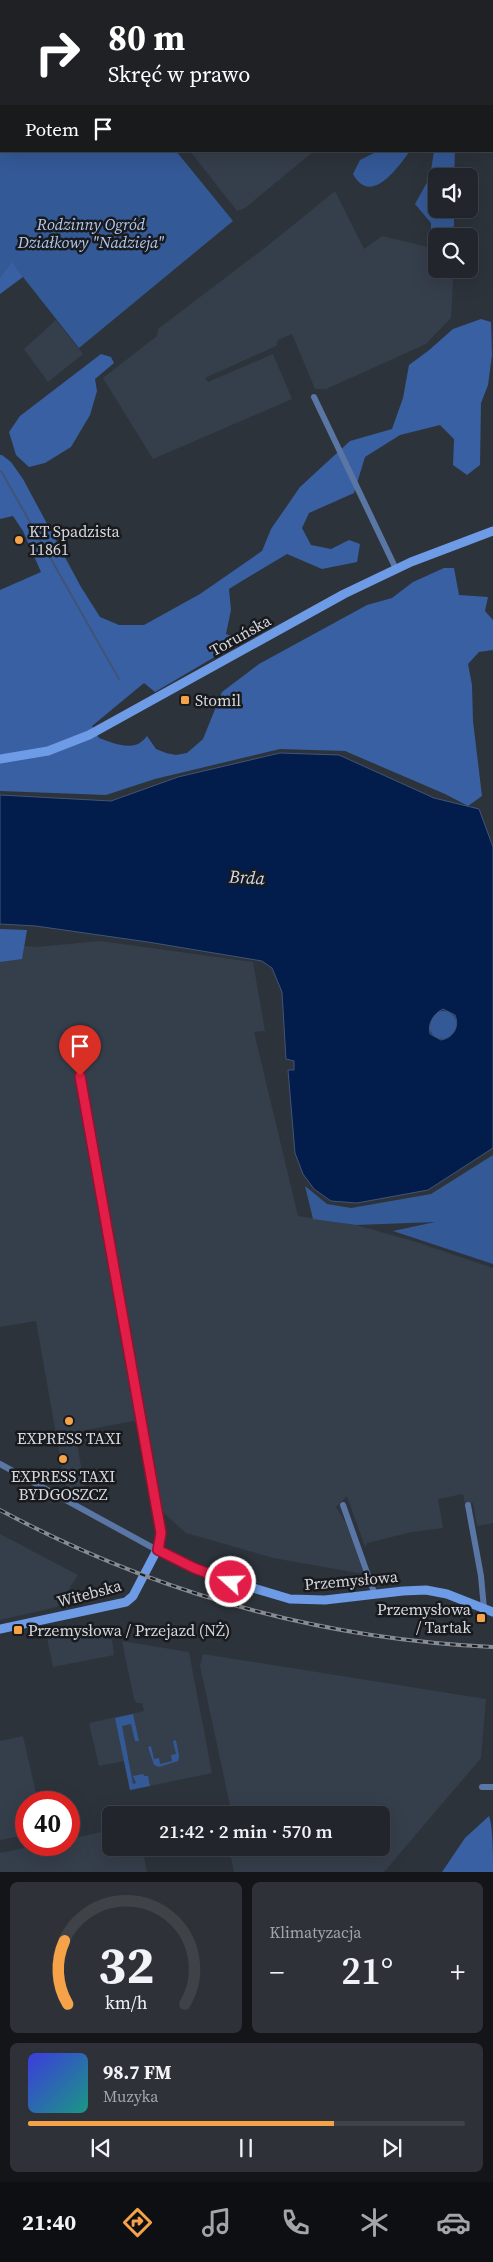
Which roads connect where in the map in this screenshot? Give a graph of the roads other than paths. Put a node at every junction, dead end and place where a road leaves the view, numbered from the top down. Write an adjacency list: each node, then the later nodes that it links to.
1 (314, 397): 3 (street)
2 (493, 531): 3 (street, Toruńska)
3 (396, 569): 4 (street, Toruńska)
4 (0, 759)
5 (80, 1076): 9 (street)
6 (0, 1464): 9 (street, Przemysłowa)
7 (342, 1505): 10 (street)
8 (468, 1505): 11 (street)
9 (158, 1550): 10 (street, Przemysłowa); 12 (street, Witebska)
10 (375, 1594): 11 (street, Przemysłowa)
11 (489, 1610)
12 (0, 1629)
13 (482, 1787): 14 (street)
14 (493, 1787)

